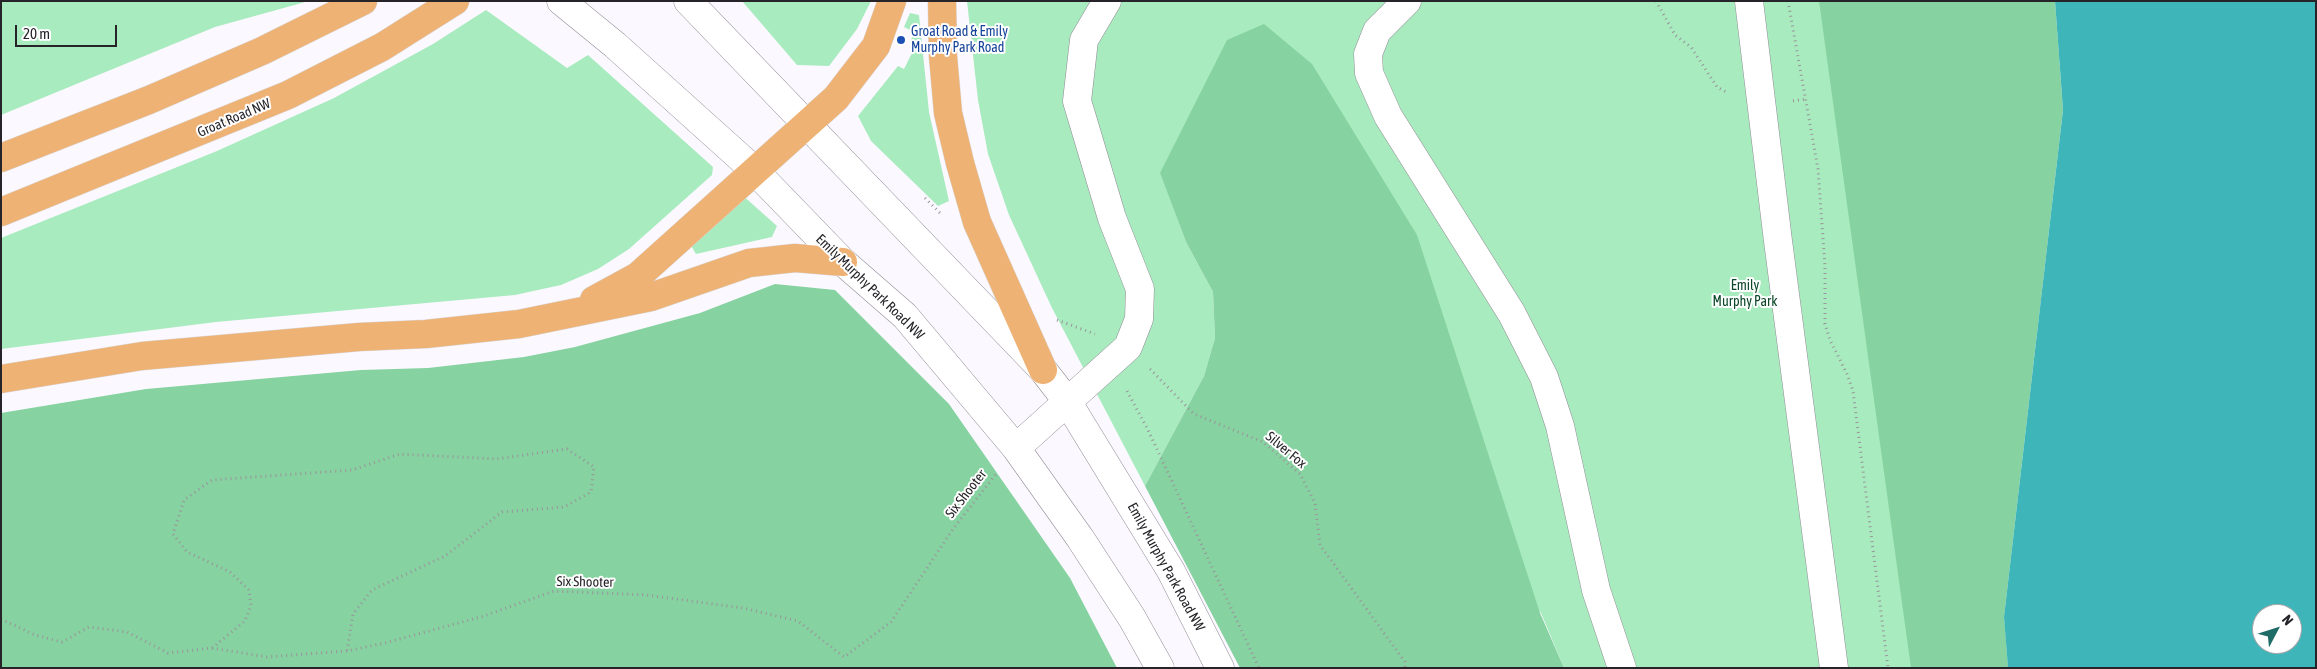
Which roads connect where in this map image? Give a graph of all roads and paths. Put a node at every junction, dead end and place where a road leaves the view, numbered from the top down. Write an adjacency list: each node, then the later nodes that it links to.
1 (363, 1): 15 (main road)
2 (455, 1): 17 (main road, Groat Road NW)
3 (561, 1): 16 (street, Emily Murphy Park Road NW)
4 (688, 1): 14 (street, Emily Murphy Park Road NW)
5 (892, 1): 14 (main road)
6 (942, 1): 21 (main road)
7 (1107, 1): 20 (street)
8 (1407, 1): 32 (street)
9 (1656, 1): 13 (path)
10 (1749, 1): 13 (street)
11 (1788, 1): 12 (path)
12 (1805, 99): 13 (path); 34 (path)
13 (1760, 100): 33 (street)
14 (809, 124): 16 (main road); 21 (street, Emily Murphy Park Road NW)
15 (1, 158)
16 (754, 170): 18 (street, Emily Murphy Park Road NW); 19 (main road)
17 (1, 212)
18 (843, 262): 19 (main road); 24 (street, Emily Murphy Park Road NW)
19 (568, 314): 22 (main road)
20 (1119, 355): 23 (street); 30 (path); 31 (path, Silver Fox)
21 (1043, 370): 23 (street, Emily Murphy Park Road NW)
22 (1, 379)
23 (1067, 401): 24 (street); 29 (street, Emily Murphy Park Road NW)
24 (1016, 448): 27 (path, Six Shooter); 28 (street, Emily Murphy Park Road NW)
25 (1, 619): 26 (path, Six Shooter)
26 (212, 648): 27 (path, Six Shooter); 27 (path)
27 (347, 650)
28 (1160, 668)
29 (1220, 668)
30 (1259, 668)
31 (1405, 668)
32 (1622, 668)
33 (1834, 668)
34 (1888, 668)

